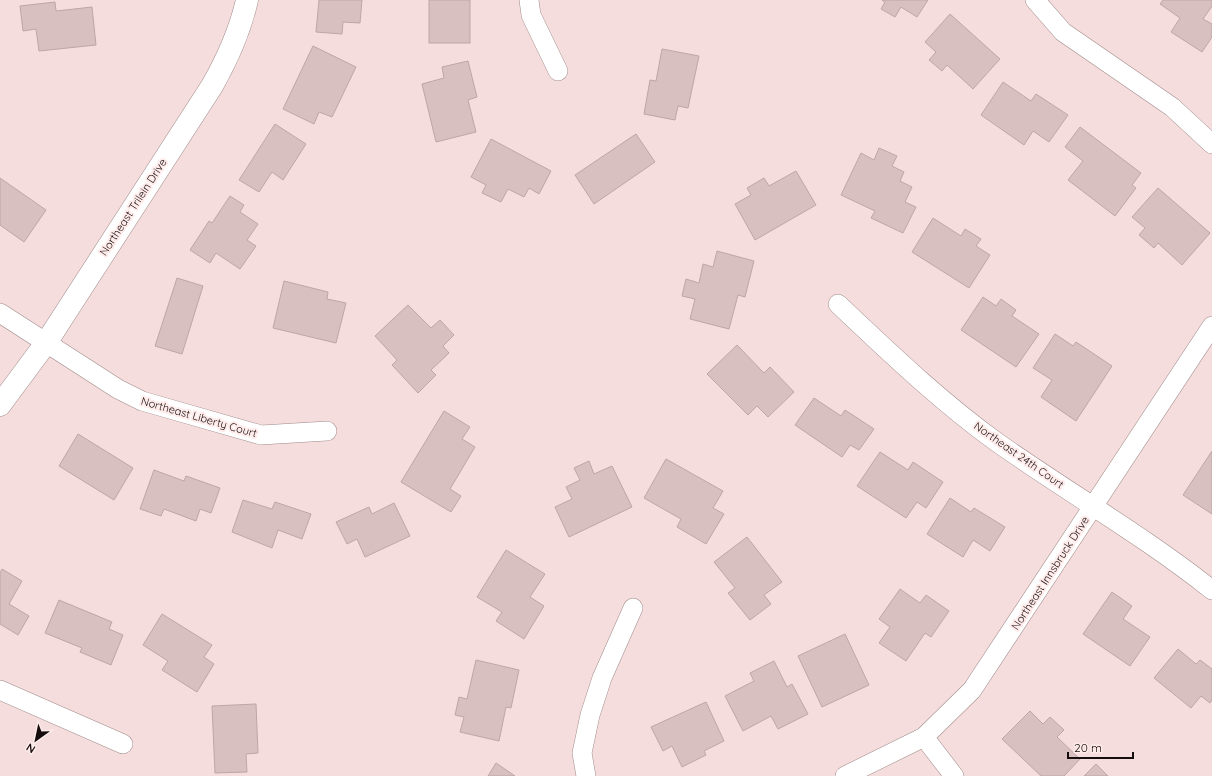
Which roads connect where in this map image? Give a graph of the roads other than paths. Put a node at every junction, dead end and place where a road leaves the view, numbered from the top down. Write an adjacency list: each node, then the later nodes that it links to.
1 (247, 0): 9 (street, Northeast Trilein Drive)
2 (529, 0): 4 (street)
3 (1035, 0): 5 (street)
4 (558, 72)
5 (1212, 144)
6 (838, 304): 12 (street, Northeast 24th Court)
7 (0, 313): 9 (street, Northeast Liberty Court)
8 (1212, 326): 12 (street, Northeast Innsbruck Drive)
9 (46, 343): 10 (street, Northeast Trilein Drive); 11 (street, Northeast Liberty Court)
10 (0, 405)
11 (327, 432)
12 (1093, 507): 13 (street, Northeast 24th Court); 16 (street, Northeast Innsbruck Drive)
13 (1212, 590)
14 (633, 608): 18 (street)
15 (0, 690): 17 (street)
16 (924, 737): 19 (street, Northeast Innsbruck Drive); 20 (street)
17 (123, 744)
18 (586, 776)
19 (845, 776)
20 (954, 776)

